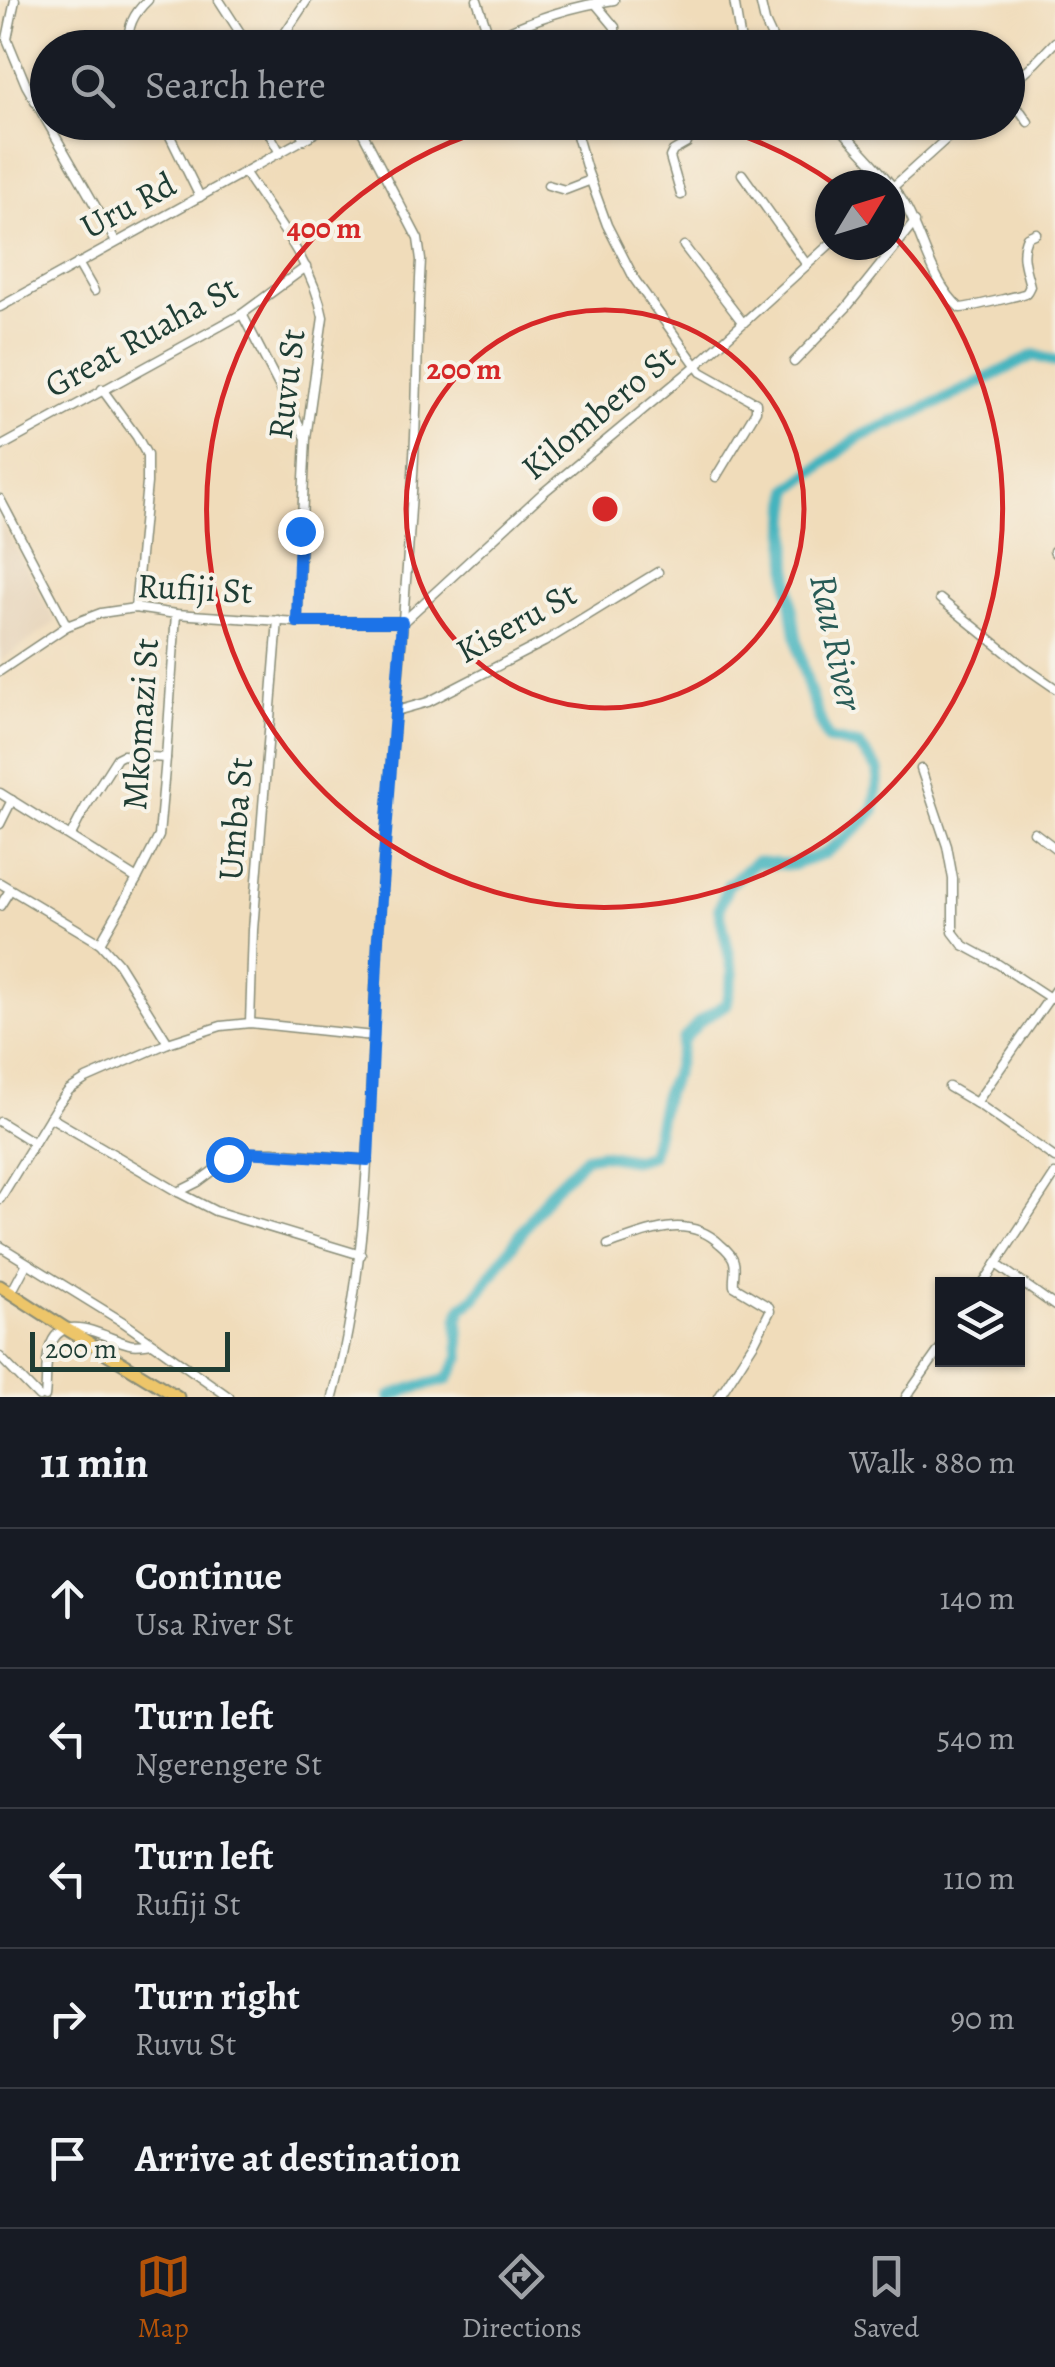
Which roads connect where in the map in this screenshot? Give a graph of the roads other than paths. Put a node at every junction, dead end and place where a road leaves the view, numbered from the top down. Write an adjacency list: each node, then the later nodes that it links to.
1 (15, 0): 20 (street)
2 (148, 0): 11 (street)
3 (219, 0): 12 (street)
4 (308, 0): 13 (street)
5 (476, 0): 14 (street)
6 (614, 0): 9 (street)
7 (734, 0): 18 (street)
8 (760, 0): 19 (street)
9 (598, 2): 10 (street); 17 (street)
10 (518, 27): 15 (street); 16 (street)
11 (129, 30)
12 (239, 30)
13 (287, 30)
14 (487, 30)
15 (511, 30)
16 (519, 30)
17 (616, 30)
18 (738, 30)
19 (769, 30)
20 (3, 42): 23 (street)
21 (1055, 42): 22 (street)
22 (1025, 72)
23 (30, 92)
24 (1025, 118): 25 (street)
25 (1028, 122)
26 (58, 140): 47 (street)
27 (172, 140): 43 (street)
28 (273, 140): 35 (street)
29 (302, 140): 35 (street, Uru Rd)
30 (366, 140): 70 (street)
31 (579, 140): 40 (street)
32 (687, 140): 42 (street)
33 (850, 140): 36 (street)
34 (945, 140): 39 (street)
35 (280, 153): 37 (street, Uru Rd)
36 (876, 170)
37 (245, 172): 43 (street, Uru Rd); 52 (street, Ruvu St)
38 (742, 174): 51 (street)
39 (905, 177)
40 (591, 180): 41 (street); 58 (street)
41 (548, 185)
42 (681, 194)
43 (200, 197): 47 (street, Uru Rd)
44 (905, 208): 45 (street)
45 (915, 222): 46 (street); 57 (street)
46 (1036, 233)
47 (116, 242): 50 (street, Uru Rd)
48 (684, 246): 56 (street)
49 (815, 258): 51 (street, Kilombero St)
50 (78, 264): 53 (street); 54 (street, Uru Rd)
51 (807, 265): 56 (street, Kilombero St)
52 (306, 268): 55 (street, Great Ruaha St); 60 (street, Ruvu St)
53 (94, 291)
54 (0, 307)
55 (242, 314): 59 (street, Great Ruaha St); 60 (street)
56 (743, 323): 58 (street, Kilombero St)
57 (794, 362)
58 (697, 365): 62 (street); 70 (street, Kilombero St)
59 (102, 389): 61 (street, Great Ruaha St); 66 (street)
60 (306, 438): 69 (street, Ruvu St)
61 (0, 447)
62 (716, 477)
63 (0, 499): 71 (street)
64 (658, 572): 74 (street, Kiseru St)
65 (940, 599): 73 (street)
66 (135, 608): 67 (street, Rufiji St); 71 (street, Rufiji St)
67 (176, 614): 68 (street, Rufiji St); 75 (street, Mkomazi St)
68 (278, 620): 69 (street, Rufiji St); 89 (street, Umba St)
69 (297, 622): 70 (street, Rufiji St)
70 (402, 622): 74 (street)
71 (67, 626): 72 (street, Rufiji St)
72 (0, 671)
73 (1055, 688)
74 (396, 711): 90 (street)
75 (166, 758): 81 (street); 83 (street, Mkomazi St)
76 (920, 769): 88 (street)
77 (0, 793): 78 (street)
78 (12, 800): 79 (street); 81 (street)
79 (0, 824)
80 (1034, 832): 82 (street)
81 (70, 835): 83 (street)
82 (1055, 848)
83 (137, 879): 87 (street, Mkomazi St)
84 (0, 884): 85 (street)
85 (10, 890): 86 (street); 87 (street)
86 (0, 906)
87 (100, 944): 91 (street)
88 (1052, 999): 93 (street)
89 (250, 1023): 90 (street); 91 (street)
90 (373, 1036): 98 (street)
91 (168, 1043): 94 (street)
92 (949, 1087): 93 (street)
93 (976, 1103): 97 (street)
94 (50, 1117): 96 (street); 100 (street)
95 (0, 1122): 96 (street)
96 (34, 1143): 101 (street)
97 (1055, 1158)
98 (368, 1160): 100 (street); 104 (street)
99 (1055, 1174): 106 (street)
100 (178, 1192): 104 (street)
101 (0, 1198)
102 (608, 1245): 118 (street)
103 (0, 1246): 105 (street)
104 (361, 1255): 117 (street)
105 (27, 1263): 108 (street); 111 (street)
106 (996, 1264): 107 (street); 109 (street)
107 (988, 1277)
108 (6, 1289): 110 (highway)
109 (1055, 1306)
110 (65, 1328): 111 (street); 114 (street); 115 (highway)
111 (154, 1343): 116 (street)
112 (935, 1356): 119 (street)
113 (0, 1357): 114 (street)
114 (42, 1397)
115 (178, 1397)
116 (230, 1397)
117 (333, 1397)
118 (719, 1397)
119 (906, 1397)

